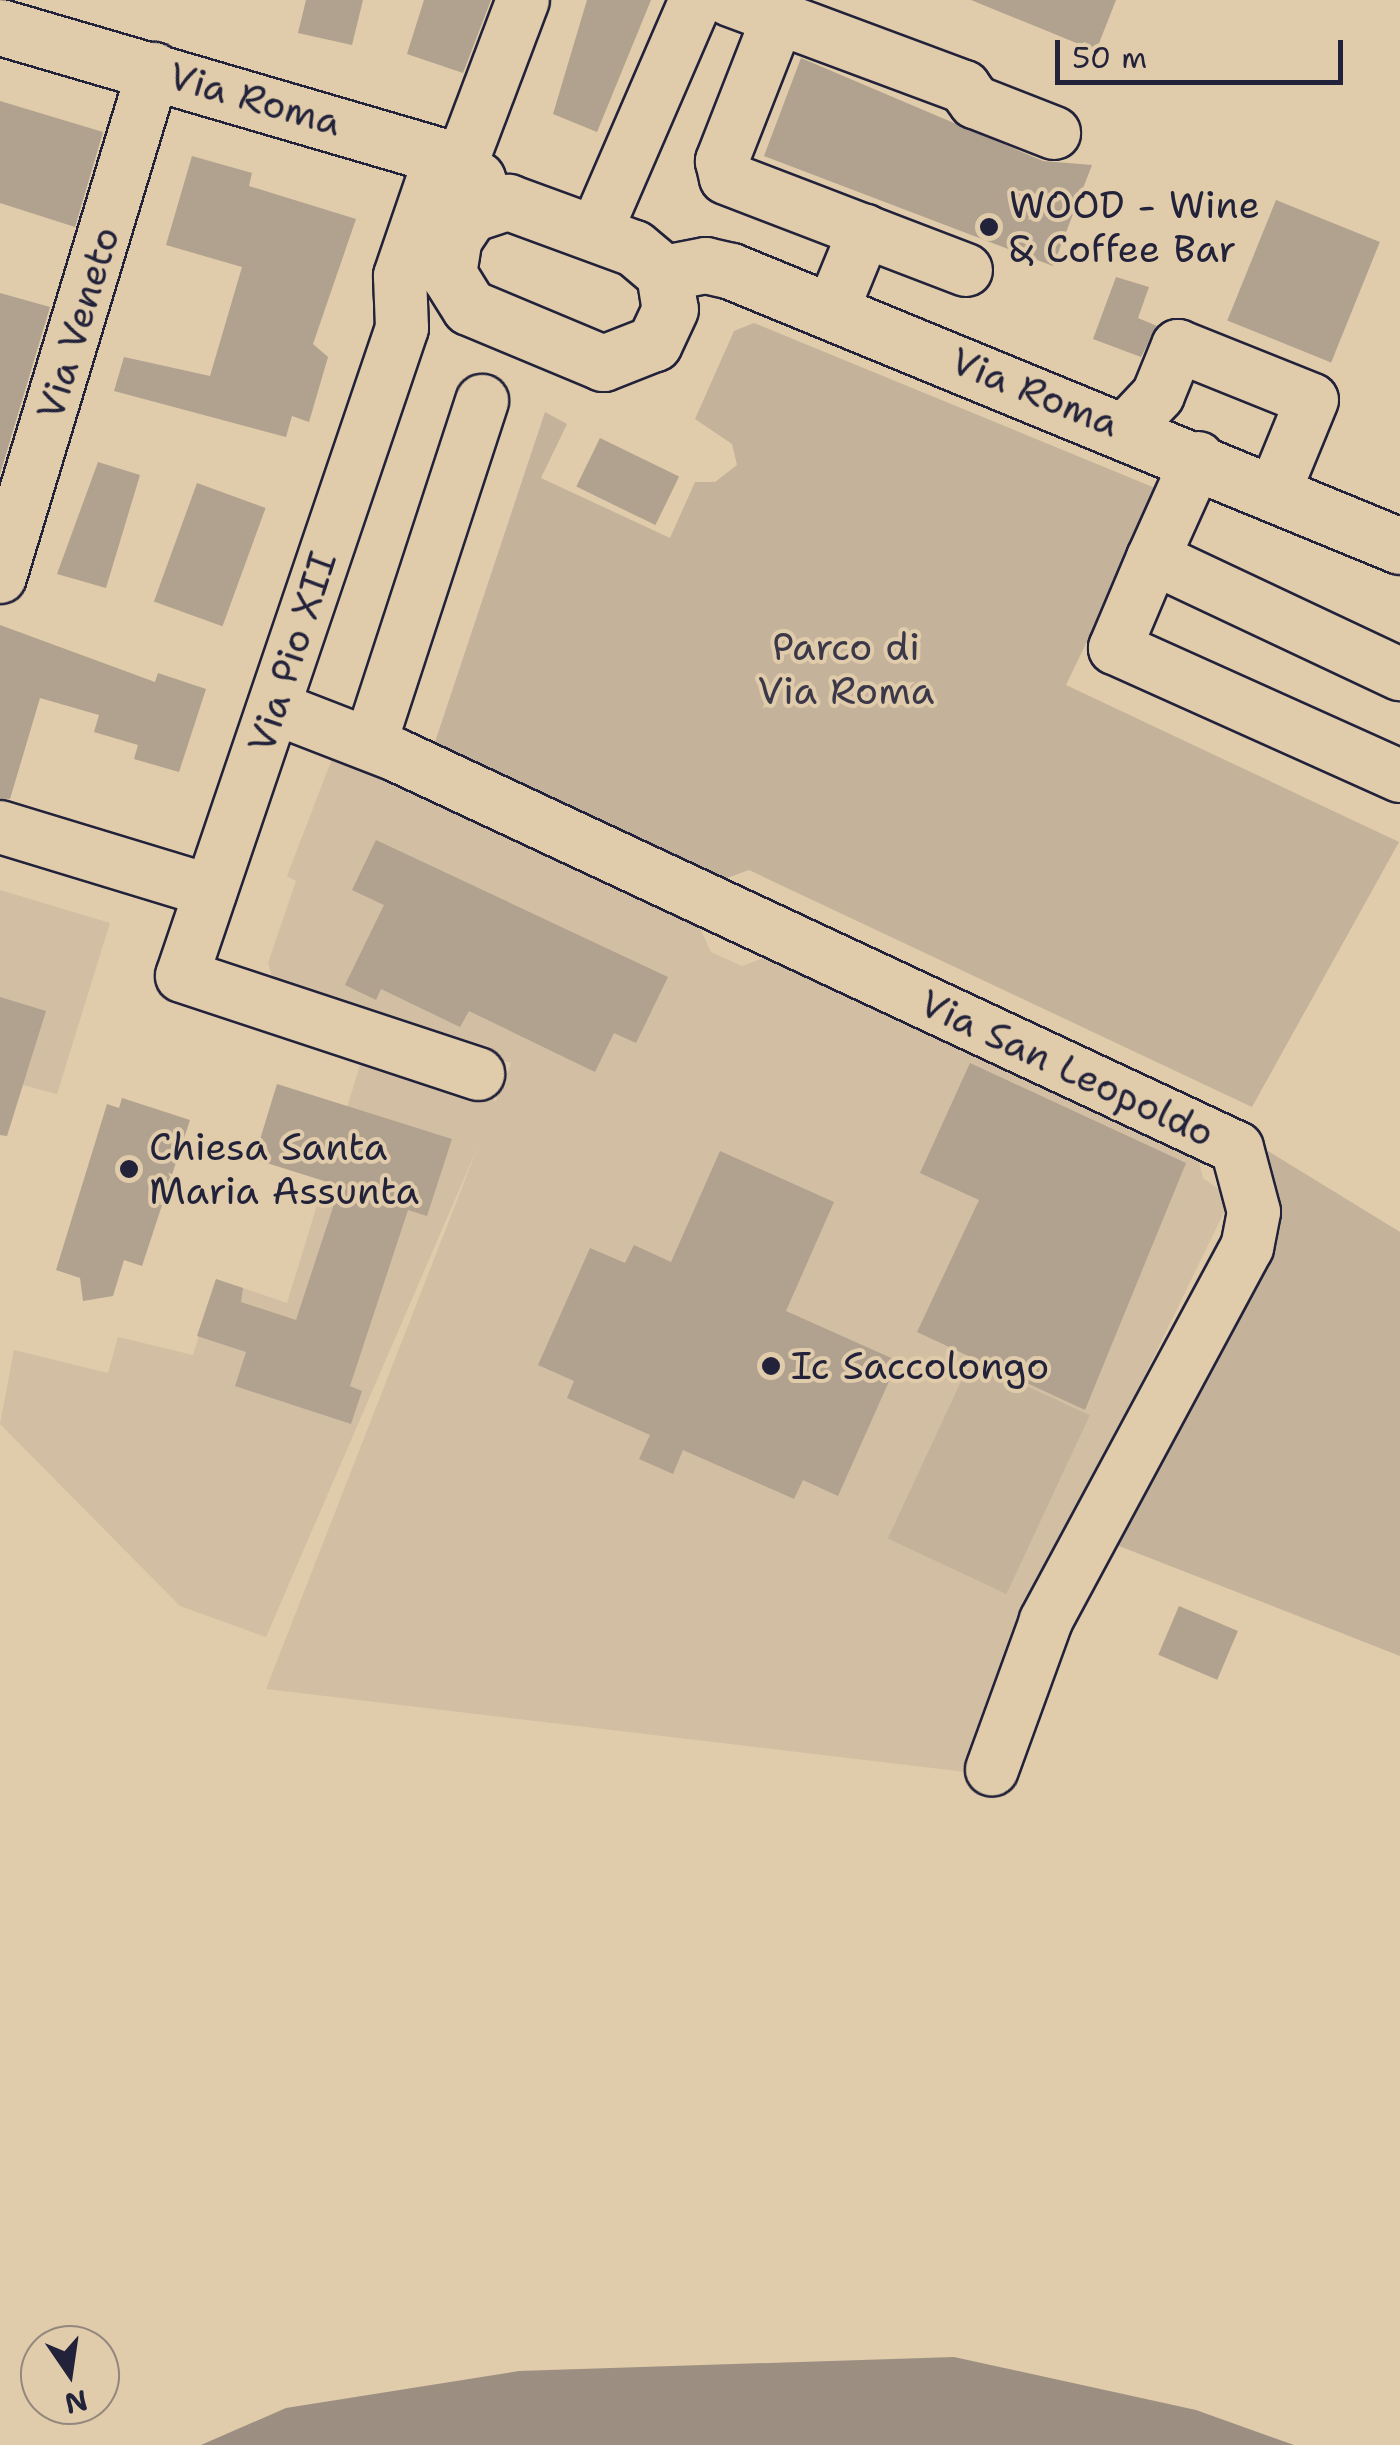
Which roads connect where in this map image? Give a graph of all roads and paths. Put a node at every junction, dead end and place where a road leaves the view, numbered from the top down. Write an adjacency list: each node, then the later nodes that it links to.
1 (523, 0): 8 (street, Via Pio XII)
2 (696, 0): 9 (street)
3 (730, 0): 4 (street)
4 (778, 18): 7 (street); 10 (street)
5 (0, 26): 6 (main road, Via Roma)
6 (154, 69): 8 (main road, Via Roma); 22 (street, Via Veneto)
7 (1054, 133)
8 (463, 175): 9 (main road, Via Roma); 13 (main road); 15 (street, Via Pio XII)
9 (601, 219): 12 (main road, Via Roma)
10 (865, 230): 11 (street); 14 (street)
11 (966, 270)
12 (664, 272): 13 (main road); 14 (main road, Via Roma)
13 (453, 290): 15 (street)
14 (832, 311): 17 (main road, Via Roma)
15 (402, 328): 24 (street, Via Pio XII)
16 (482, 401): 25 (street)
17 (1126, 428): 18 (main road, Via Roma); 19 (street)
18 (1198, 458): 19 (main road, Via Roma); 21 (street)
19 (1275, 490): 20 (main road, Via Roma)
20 (1400, 546)
21 (1153, 558): 23 (street); 26 (street)
22 (0, 577)
23 (1400, 674)
24 (275, 708): 25 (street, Via San Leopoldo); 28 (street, Via Pio XII)
25 (383, 749): 30 (street, Via San Leopoldo)
26 (1400, 776)
27 (0, 827): 28 (street)
28 (211, 891): 29 (street, Via Pio XII)
29 (478, 1074)
30 (992, 1769)

